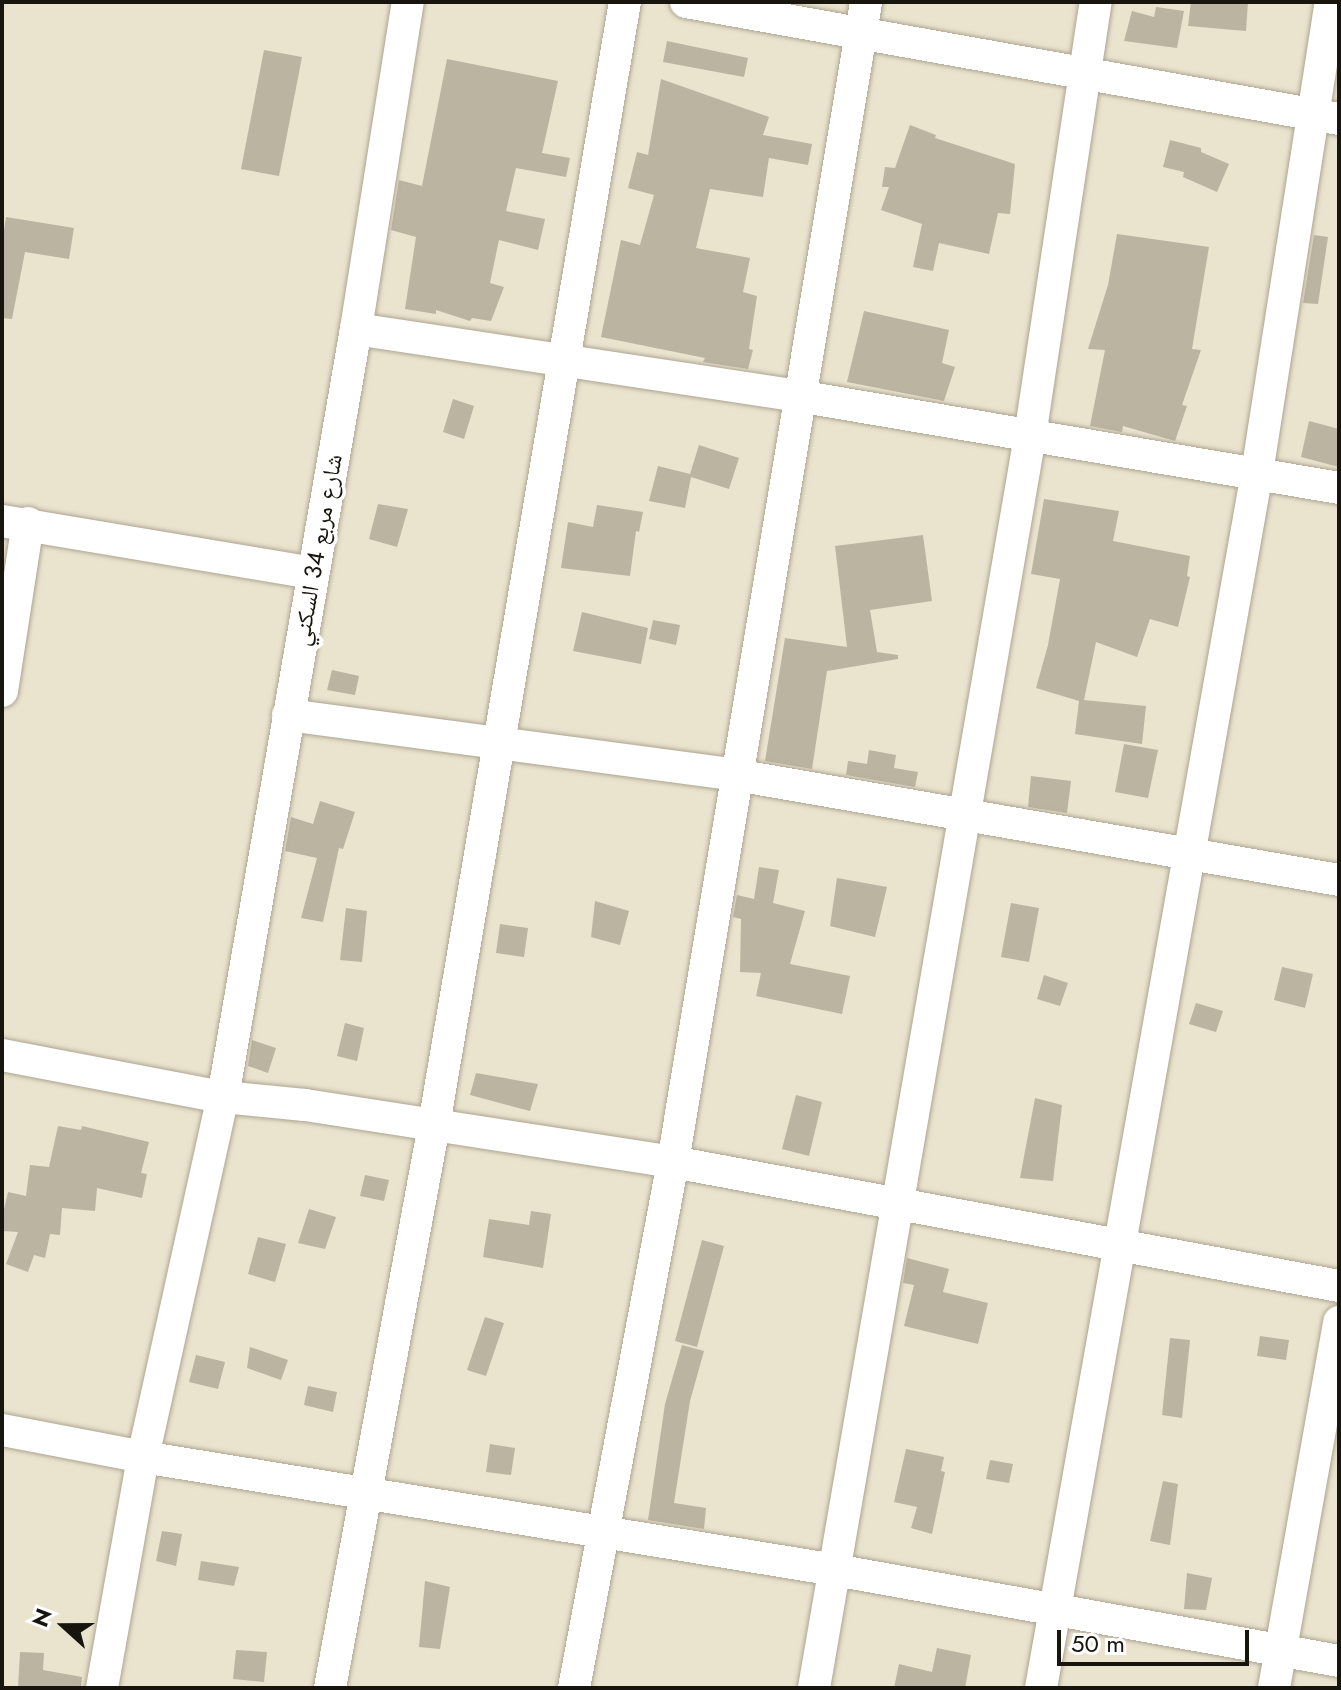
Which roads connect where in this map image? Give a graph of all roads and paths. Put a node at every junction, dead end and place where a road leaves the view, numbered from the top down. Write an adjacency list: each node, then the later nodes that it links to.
1 (408, 2): 10 (street, شارع مربع 34 السكني)
2 (625, 2): 11 (street)
3 (686, 2): 7 (street)
4 (866, 2): 7 (street)
5 (1096, 2): 8 (street)
6 (1331, 2): 9 (street)
7 (860, 34): 8 (street); 12 (street)
8 (1084, 75): 9 (street); 13 (street)
9 (1325, 117): 14 (street)
10 (356, 329): 11 (street); 17 (street, شارع مربع 34 السكني)
11 (566, 359): 12 (street); 20 (street)
12 (798, 396): 13 (street); 21 (street)
13 (1030, 436): 14 (street); 22 (street)
14 (1257, 473): 15 (street); 23 (street)
15 (1339, 488)
16 (15, 522): 17 (street); 18 (street)
17 (313, 573): 19 (street, شارع مربع 34 السكني)
18 (2, 691)
19 (288, 715): 20 (street); 26 (street, شارع مربع 34 السكني)
20 (500, 742): 21 (street); 27 (street)
21 (736, 775): 22 (street); 28 (street)
22 (965, 814): 23 (street); 29 (street)
23 (1190, 856): 24 (street); 30 (street)
24 (1339, 880)
25 (2, 1055): 26 (street)
26 (223, 1097): 27 (street); 34 (street, شارع مربع 34 السكني)
27 (434, 1125): 28 (street); 35 (street)
28 (673, 1162): 29 (street); 36 (street)
29 (897, 1201): 30 (street); 37 (street)
30 (1120, 1244): 31 (street); 38 (street)
31 (1339, 1286)
32 (1339, 1322): 39 (street)
33 (2, 1430): 34 (street)
34 (143, 1457): 35 (street); 41 (street, شارع مربع 34 السكني)
35 (366, 1491): 36 (street); 42 (street)
36 (602, 1531): 37 (street); 43 (street)
37 (835, 1570): 38 (street); 44 (street)
38 (1054, 1609): 39 (street); 45 (street)
39 (1280, 1651): 40 (street); 46 (street)
40 (1339, 1661)
41 (102, 1688)
42 (330, 1688)
43 (574, 1688)
44 (814, 1688)
45 (1041, 1688)
46 (1274, 1688)

